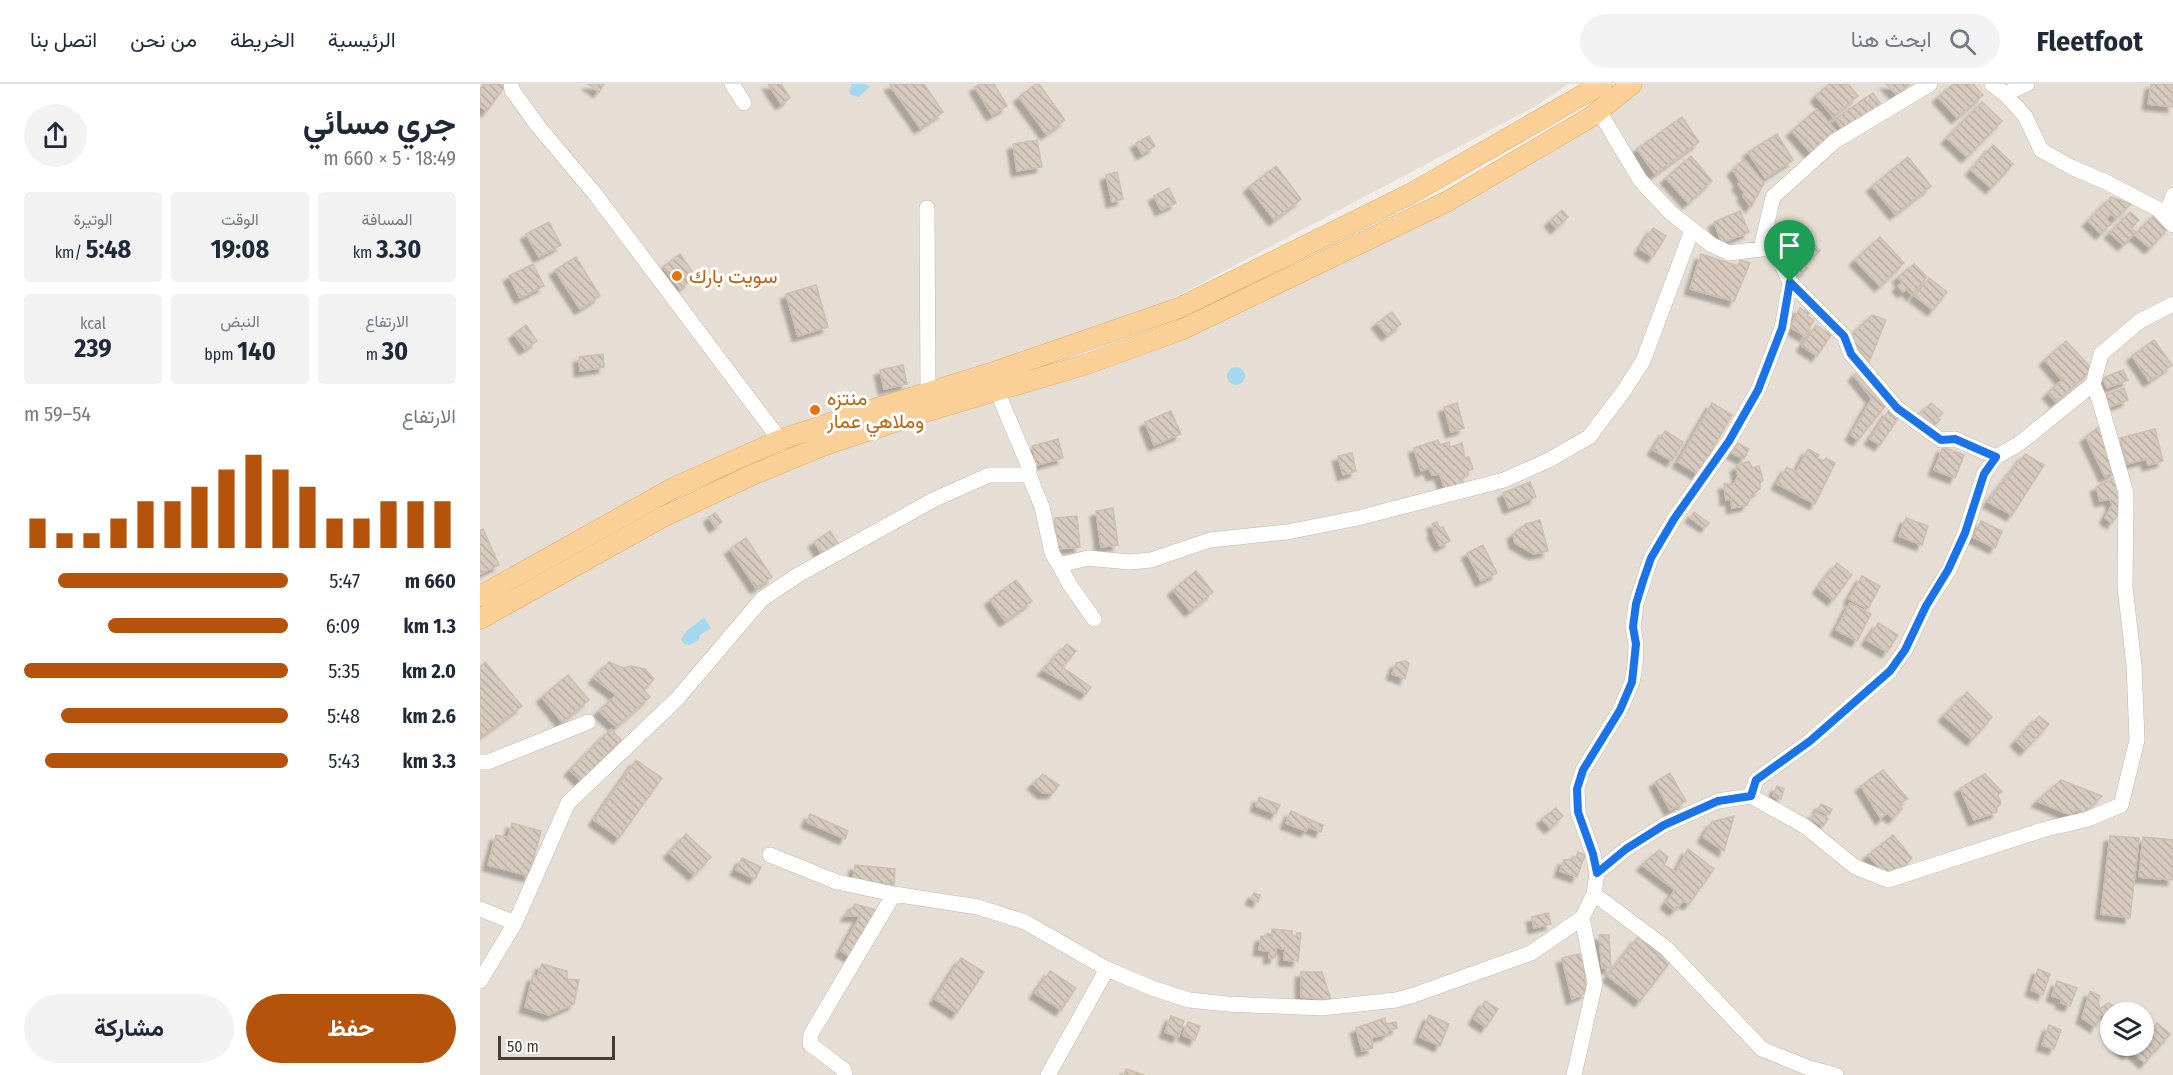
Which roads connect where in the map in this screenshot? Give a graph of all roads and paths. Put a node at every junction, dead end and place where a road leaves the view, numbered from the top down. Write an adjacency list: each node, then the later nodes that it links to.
1 (511, 84): 21 (street)
2 (732, 84): 9 (street)
3 (1602, 84): 20 (main road)
4 (1632, 84): 10 (main road)
5 (1930, 84): 15 (street)
6 (1992, 84): 8 (street)
7 (2027, 84): 8 (street)
8 (2005, 94): 13 (street)
9 (744, 104)
10 (1599, 111): 14 (street); 19 (main road)
11 (2173, 195): 13 (street)
12 (927, 208): 20 (street)
13 (2170, 221)
14 (1692, 230): 15 (street); 24 (street)
15 (1761, 249): 16 (street)
16 (1790, 282): 22 (street); 32 (street)
17 (2173, 304): 18 (street)
18 (2093, 384): 22 (street); 30 (street)
19 (997, 391): 23 (street); 26 (main road)
20 (928, 392): 21 (main road)
21 (780, 440): 25 (main road)
22 (1996, 457): 30 (street)
23 (1029, 475): 24 (street); 37 (street)
24 (1059, 565): 27 (street)
25 (480, 596)
26 (480, 619)
27 (1094, 619)
28 (588, 722): 29 (street)
29 (480, 763)
30 (1751, 796): 32 (street)
31 (770, 855): 33 (street)
32 (1597, 873): 34 (street)
33 (894, 894): 38 (street); 40 (street)
34 (1594, 894): 36 (street); 43 (street)
35 (480, 909): 37 (street)
36 (1582, 918): 38 (street); 42 (street)
37 (515, 922): 39 (street)
38 (1107, 969): 41 (street)
39 (480, 981)
40 (845, 1075)
41 (1048, 1075)
42 (1574, 1075)
43 (1836, 1075)

